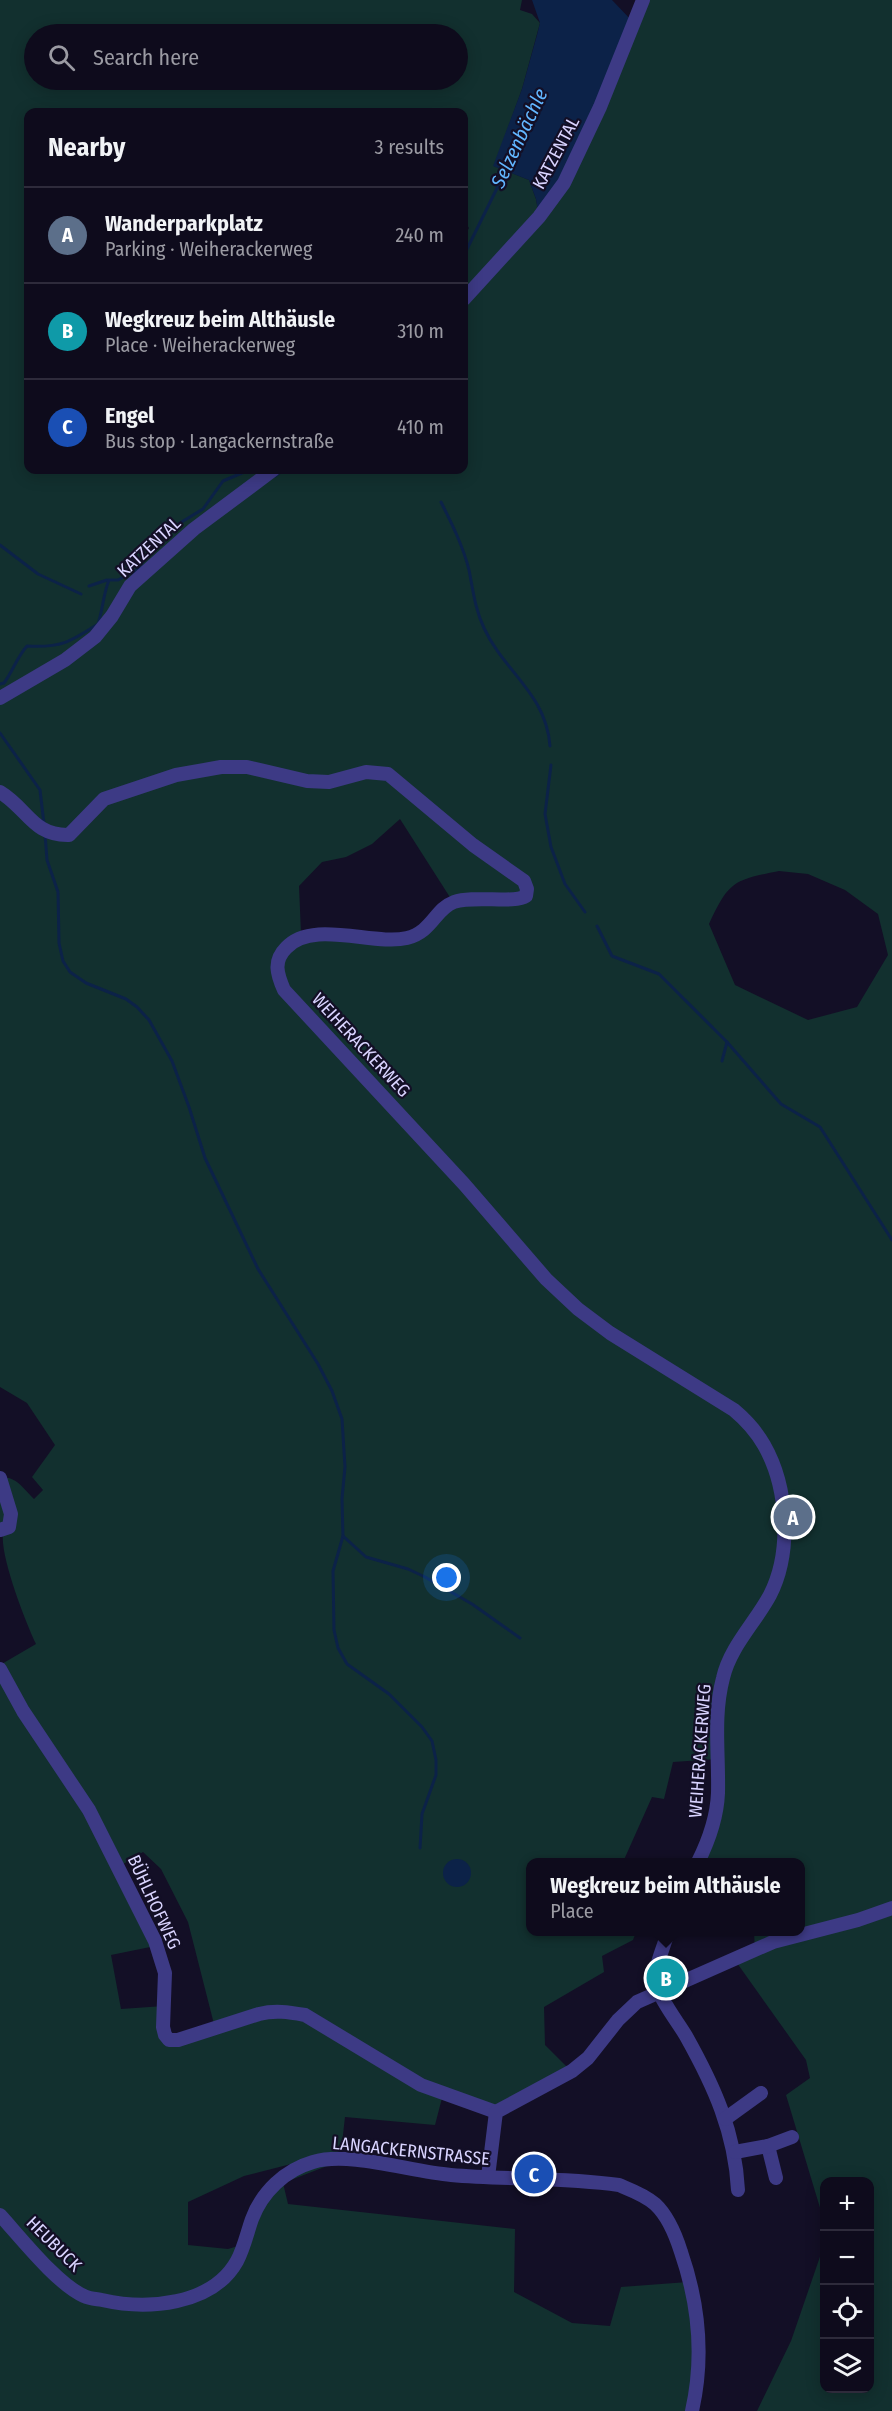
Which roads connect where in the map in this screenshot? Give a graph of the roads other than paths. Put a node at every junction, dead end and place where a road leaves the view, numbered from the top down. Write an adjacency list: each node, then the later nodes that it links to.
1 (643, 0): 2 (street, KATZENTAL)
2 (468, 295)
3 (268, 474): 4 (street, KATZENTAL)
4 (0, 698)
5 (0, 792): 9 (street, WEIHERACKERWEG)
6 (0, 1478): 7 (street)
7 (0, 1530)
8 (0, 1670): 16 (street, BÜHLHOFWEG)
9 (700, 1858)
10 (892, 1908): 11 (street)
11 (805, 1934)
12 (667, 1936): 14 (street)
13 (796, 1936): 14 (street)
14 (659, 1993): 16 (street); 17 (street)
15 (760, 2093): 17 (street)
16 (496, 2112): 21 (street)
17 (725, 2119): 20 (street)
18 (792, 2137): 19 (street)
19 (768, 2146): 20 (street); 22 (street)
20 (735, 2152): 23 (street)
21 (488, 2177): 25 (street, LANGACKERNSTRASSE); 26 (street, LANGACKERNSTRASSE)
22 (776, 2178)
23 (738, 2190)
24 (0, 2215): 25 (street, HEUBUCK)
25 (85, 2296)
26 (692, 2411)

